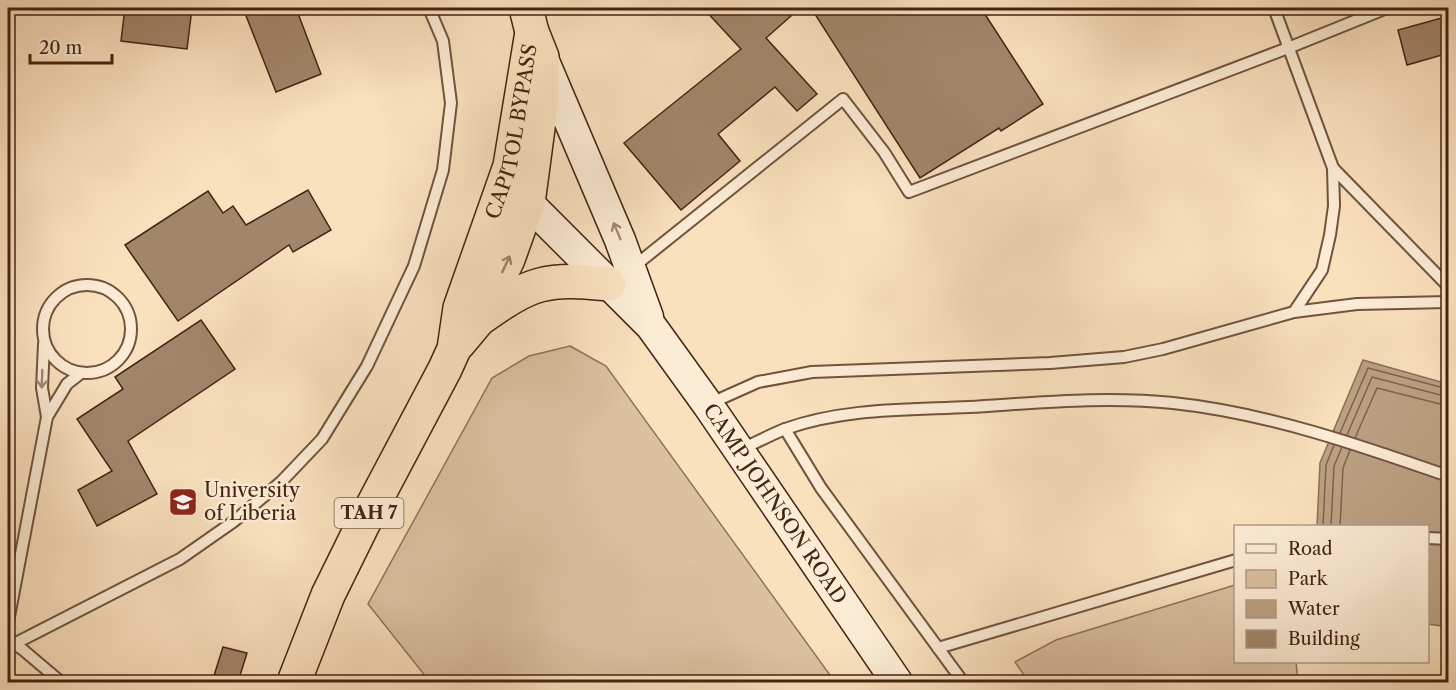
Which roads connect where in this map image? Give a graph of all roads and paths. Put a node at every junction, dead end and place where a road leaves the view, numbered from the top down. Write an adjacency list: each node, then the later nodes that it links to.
1 (429, 8): 26 (lane)
2 (1274, 8): 5 (lane)
3 (1387, 8): 5 (lane)
4 (533, 32): 6 (highway, CAPITOL BYPASS / TAH 7); 8 (highway, CAPITOL BYPASS / TAH 7); 9 (main road, CAMP JOHNSON ROAD, one-way to 4)
5 (1288, 48): 7 (lane); 9 (lane)
6 (510, 166): 8 (main road, CAMP JOHNSON ROAD); 15 (highway, CAPITOL BYPASS / TAH 7)
7 (1333, 168): 10 (lane); 12 (lane)
8 (528, 202): 9 (main road, CAMP JOHNSON ROAD); 13 (highway, CAPITOL BYPASS / TAH 7, one-way to 8)
9 (620, 276): 13 (highway); 17 (main road, CAMP JOHNSON ROAD)
10 (1449, 286)
11 (1449, 302): 12 (lane)
12 (1294, 312): 17 (lane)
13 (479, 318): 15 (highway, CAPITOL BYPASS / TAH 7)
14 (44, 341): 16 (lane); 16 (lane); 18 (lane, one-way to 18)
15 (454, 349): 29 (highway, CAPITOL BYPASS / TAH 7)
16 (81, 373): 18 (lane)
17 (708, 405): 20 (main road, CAMP JOHNSON ROAD)
18 (47, 417): 25 (lane)
19 (784, 429): 20 (lane); 21 (lane); 27 (lane)
20 (738, 452): 30 (main road, CAMP JOHNSON ROAD)
21 (1449, 476)
22 (1429, 538): 23 (lane)
23 (1449, 539)
24 (1234, 561): 27 (lane)
25 (8, 622)
26 (11, 643): 28 (lane)
27 (938, 648): 31 (lane)
28 (61, 682)
29 (294, 682)
30 (897, 682)
31 (963, 682)

